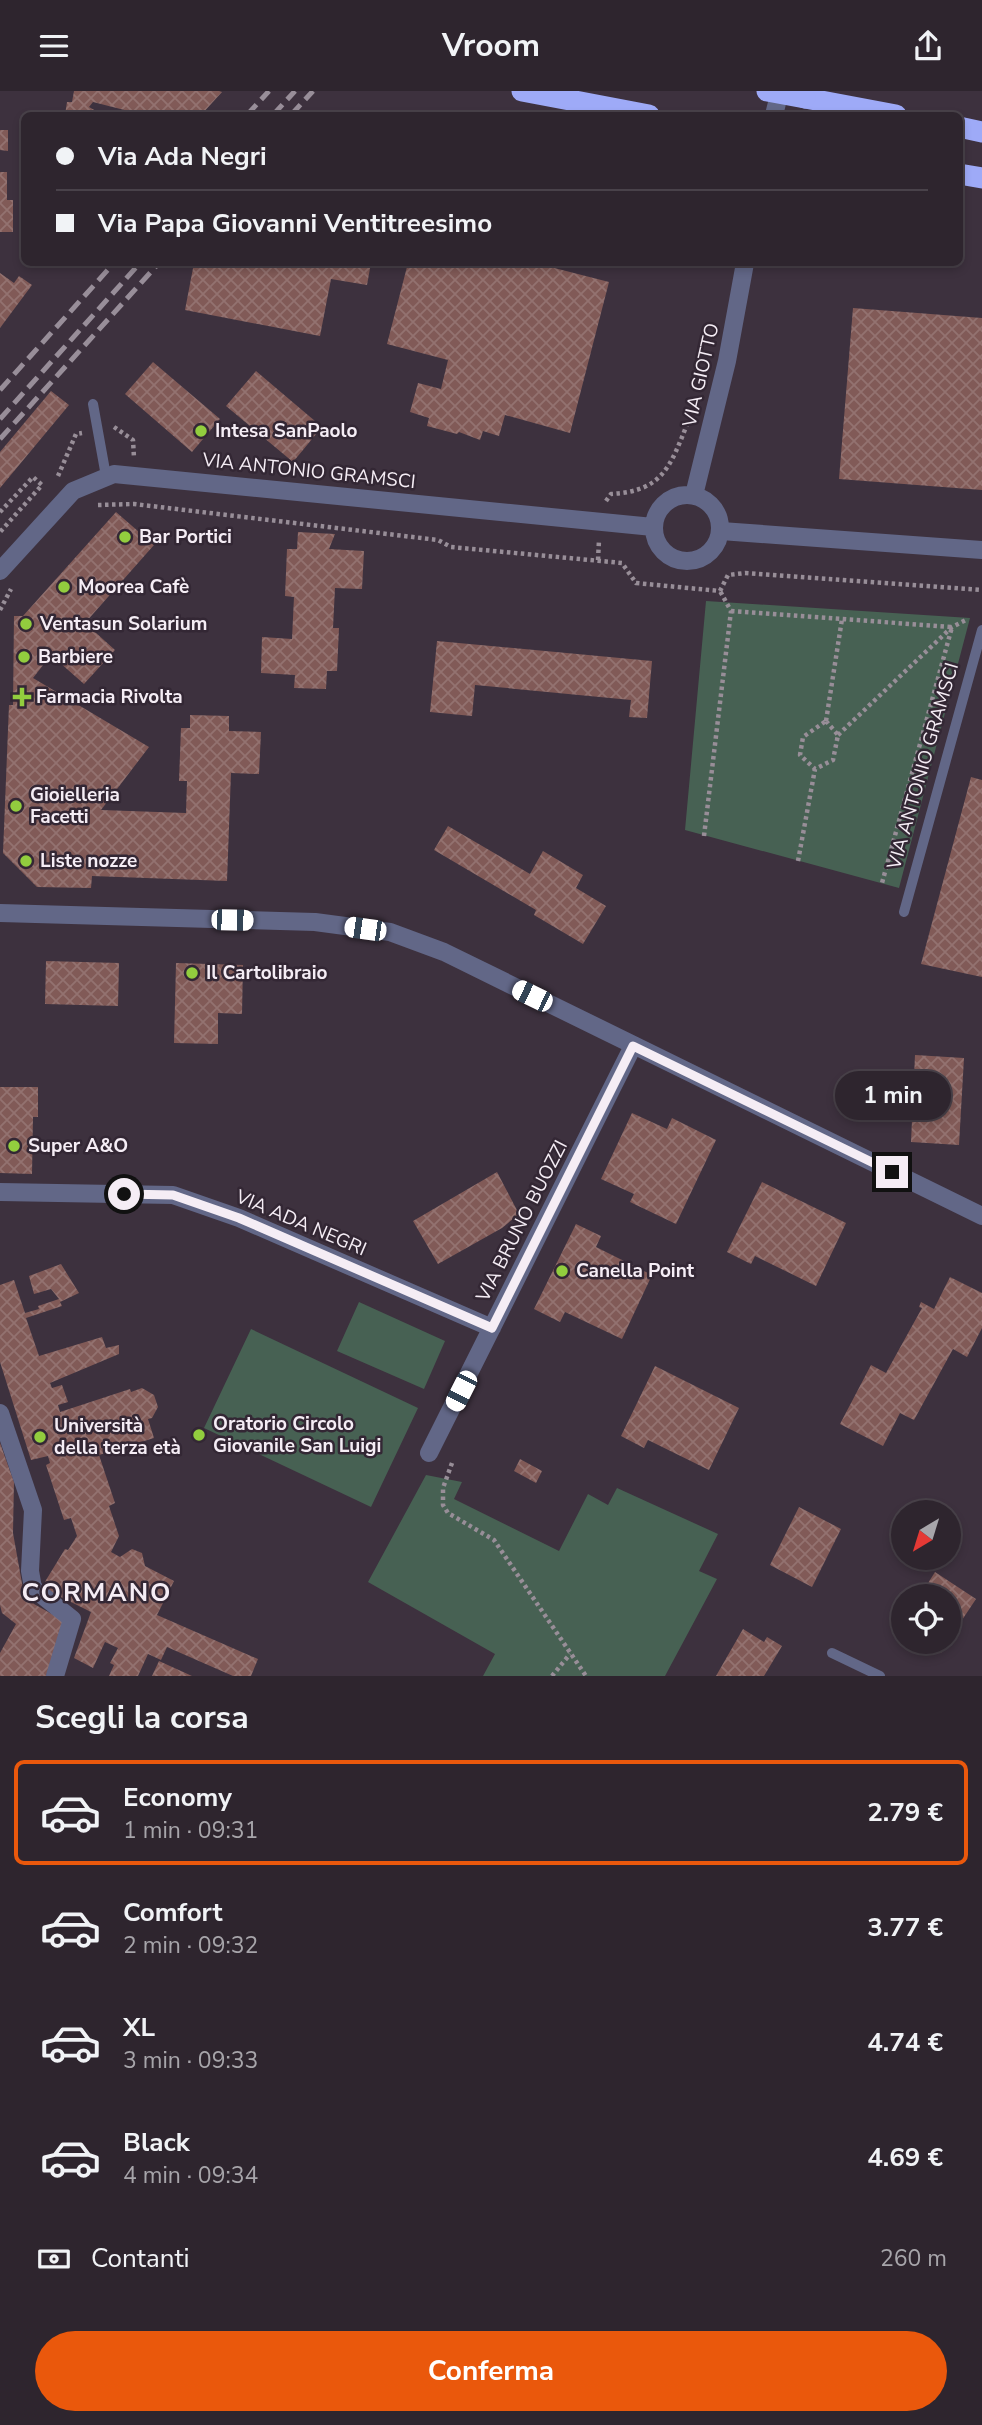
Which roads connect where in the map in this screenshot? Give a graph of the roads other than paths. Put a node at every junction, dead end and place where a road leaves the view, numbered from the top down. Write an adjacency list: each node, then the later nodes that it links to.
1 (523, 91): 4 (highway)
2 (767, 91): 6 (highway, bridge)
3 (780, 91): 5 (street)
4 (633, 112)
5 (775, 112)
6 (880, 112)
7 (963, 128): 8 (highway)
8 (982, 132)
9 (963, 175): 10 (highway)
10 (982, 178)
11 (744, 266): 14 (street, VIA GIOTTO)
12 (93, 404): 13 (lane)
13 (106, 476): 15 (street, VIA ANTONIO GRAMSCI); 18 (street, VIA ANTONIO GRAMSCI)
14 (694, 495): 15 (street); 16 (street)
15 (653, 527): 16 (street)
16 (721, 531): 17 (street)
17 (982, 550)
18 (0, 572)
19 (982, 630): 20 (lane, VIA ANTONIO GRAMSCI)
20 (904, 912)
21 (0, 913): 22 (street)
22 (633, 1046): 24 (street); 25 (street, VIA BRUNO BUOZZI)
23 (0, 1192): 25 (street, VIA ADA NEGRI)
24 (982, 1216)
25 (492, 1328): 27 (street, VIA BRUNO BUOZZI)
26 (0, 1413): 29 (street)
27 (429, 1453)
28 (832, 1653): 30 (lane)
29 (54, 1676)
30 (880, 1676)

